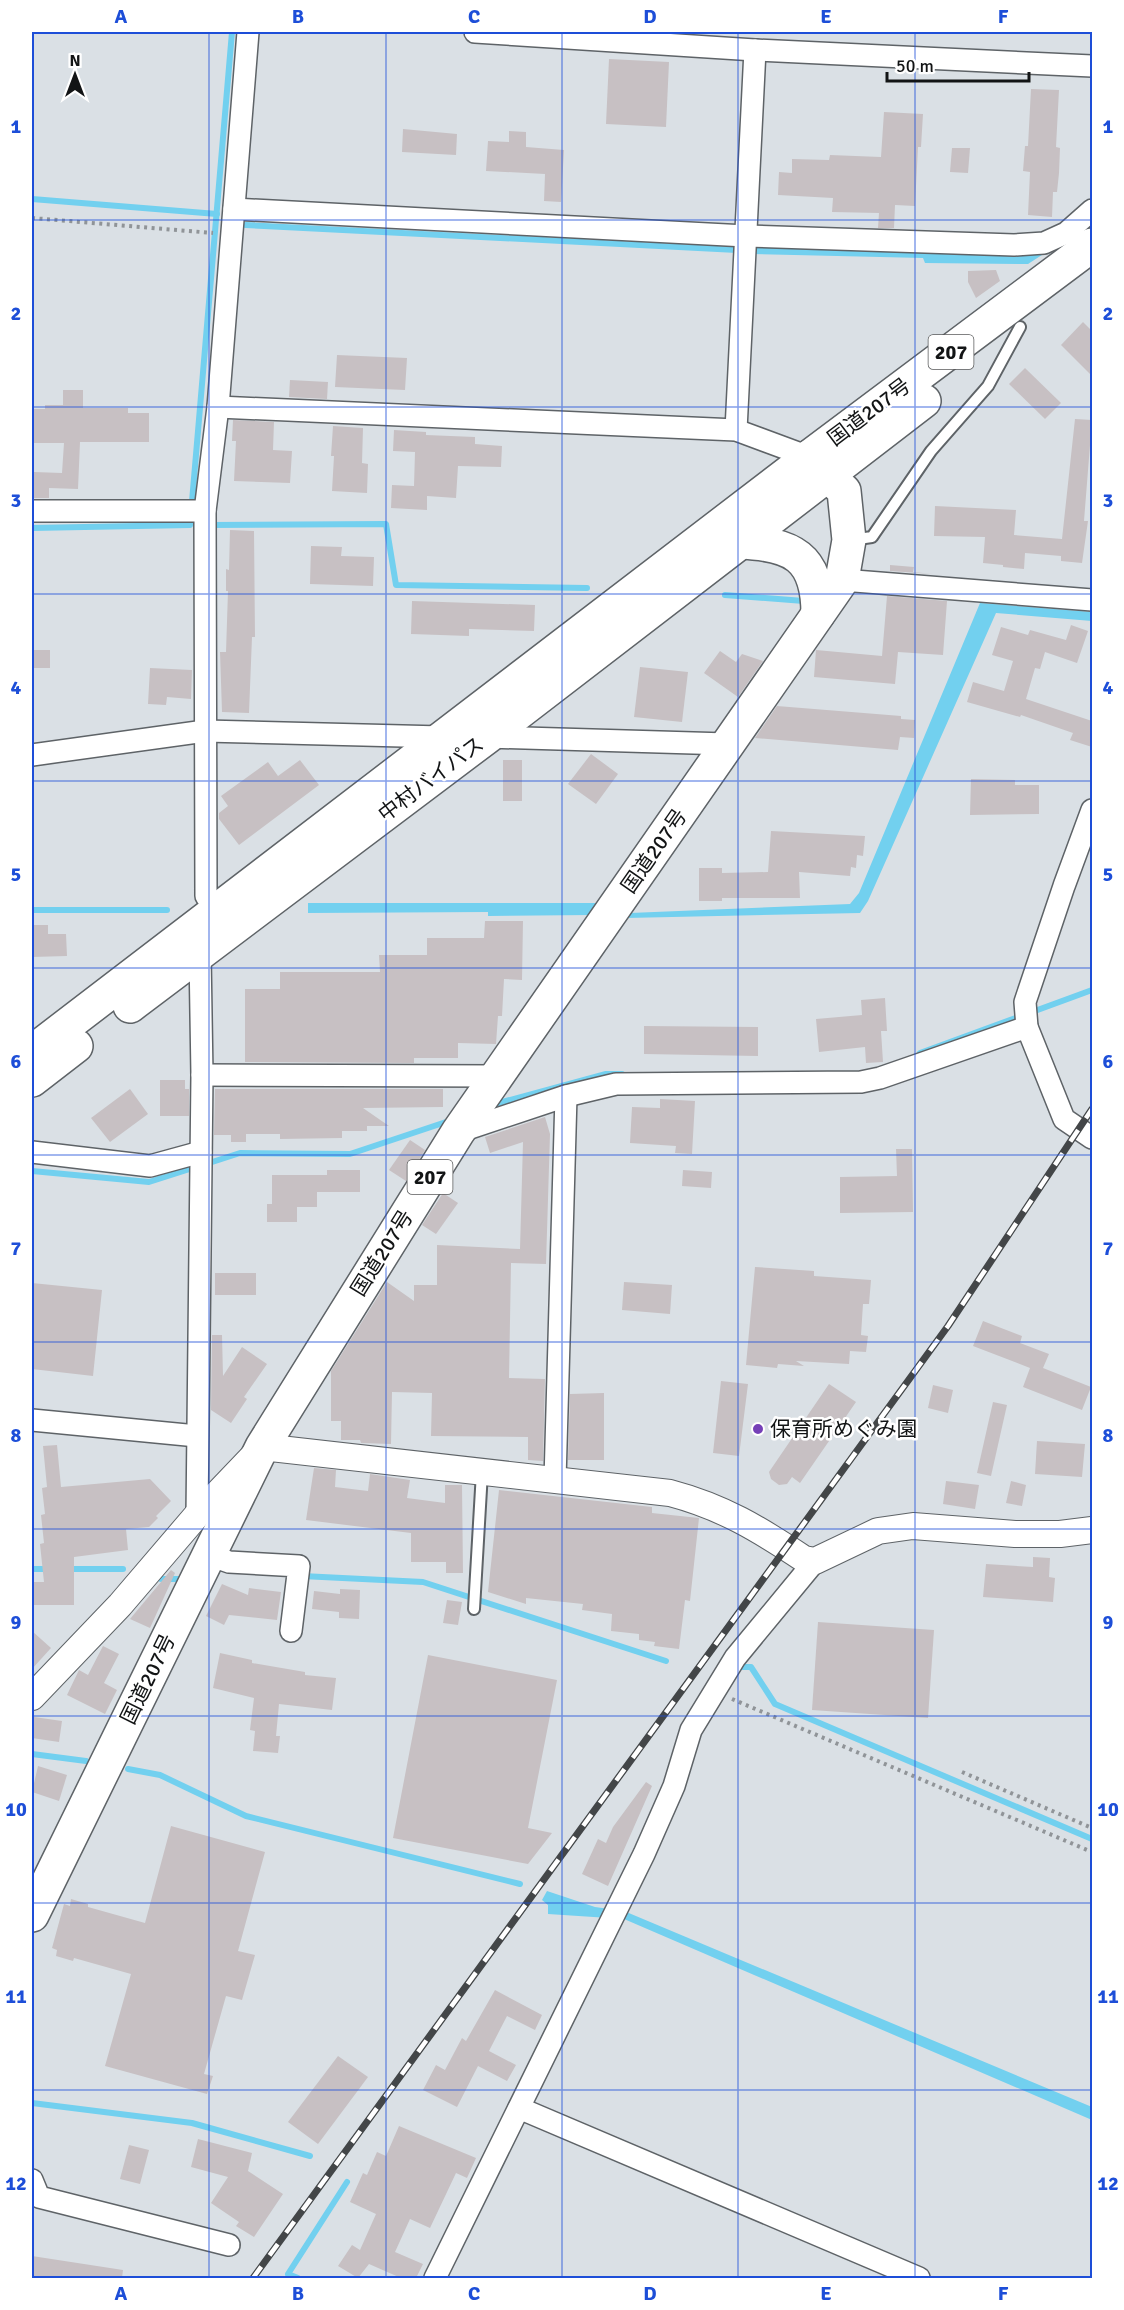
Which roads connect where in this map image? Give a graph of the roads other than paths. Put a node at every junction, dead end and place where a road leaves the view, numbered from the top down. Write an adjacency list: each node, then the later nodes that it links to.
1 (248, 32): 5 (street)
2 (475, 32): 3 (street)
3 (755, 50): 4 (street); 7 (street)
4 (1092, 66)
5 (234, 209): 7 (street); 11 (street)
6 (1092, 210): 7 (street)
7 (746, 236): 12 (street)
8 (1092, 245): 13 (highway, 国道207号 / 207)
9 (1092, 273): 10 (highway, 国道207号 / 207)
10 (1020, 327): 13 (highway, 国道207号 / 207); 16 (lane)
11 (218, 407): 12 (street); 15 (street)
12 (736, 430): 13 (street)
13 (818, 466): 16 (highway, 国道207号 / 207); 17 (highway, 中村バイパス / 207); 23 (highway, 中村バイパス / 207)
14 (32, 511): 15 (street)
15 (205, 521): 21 (street)
16 (849, 540): 18 (highway, 国道207号 / 207)
17 (739, 542): 20 (highway); 22 (highway, 中村バイパス / 207)
18 (842, 580): 19 (street); 20 (highway, 国道207号 / 207)
19 (1092, 600)
20 (818, 614): 24 (highway, 国道207号 / 207)
21 (205, 731): 23 (street); 25 (street); 27 (street)
22 (487, 736): 24 (street); 27 (highway, 中村バイパス / 207)
23 (442, 737): 27 (highway, 中村バイパス / 207)
24 (727, 744): 32 (highway, 国道207号 / 207)
25 (32, 755)
26 (1092, 810): 29 (street)
27 (224, 920): 28 (highway, 中村バイパス / 207)
28 (192, 945): 30 (highway, 中村バイパス / 207); 31 (street); 33 (highway, 中村バイパス / 207)
29 (1026, 1019): 34 (street); 36 (street)
30 (32, 1052)
31 (202, 1075): 32 (street); 38 (street)
32 (498, 1076): 35 (highway, 国道207号 / 207)
33 (32, 1080)
34 (566, 1096): 35 (street); 43 (street)
35 (458, 1132): 41 (highway, 国道207号 / 207)
36 (1092, 1138)
37 (32, 1152): 38 (street)
38 (200, 1162): 40 (street)
39 (32, 1420): 40 (street)
40 (197, 1436): 44 (street)
41 (262, 1447): 42 (street); 44 (street); 46 (highway, 国道207号 / 207)
42 (482, 1472): 43 (street); 48 (lane)
43 (555, 1480): 47 (street)
44 (197, 1515): 50 (street)
45 (1092, 1530): 47 (street)
46 (208, 1555): 49 (street); 51 (highway, 国道207号 / 207)
47 (815, 1561): 52 (street)
48 (474, 1609)
49 (291, 1630)
50 (32, 1697)
51 (32, 1915)
52 (519, 2108): 55 (street); 56 (street)
53 (32, 2180): 54 (street)
54 (229, 2245)
55 (435, 2278)
56 (919, 2278)

